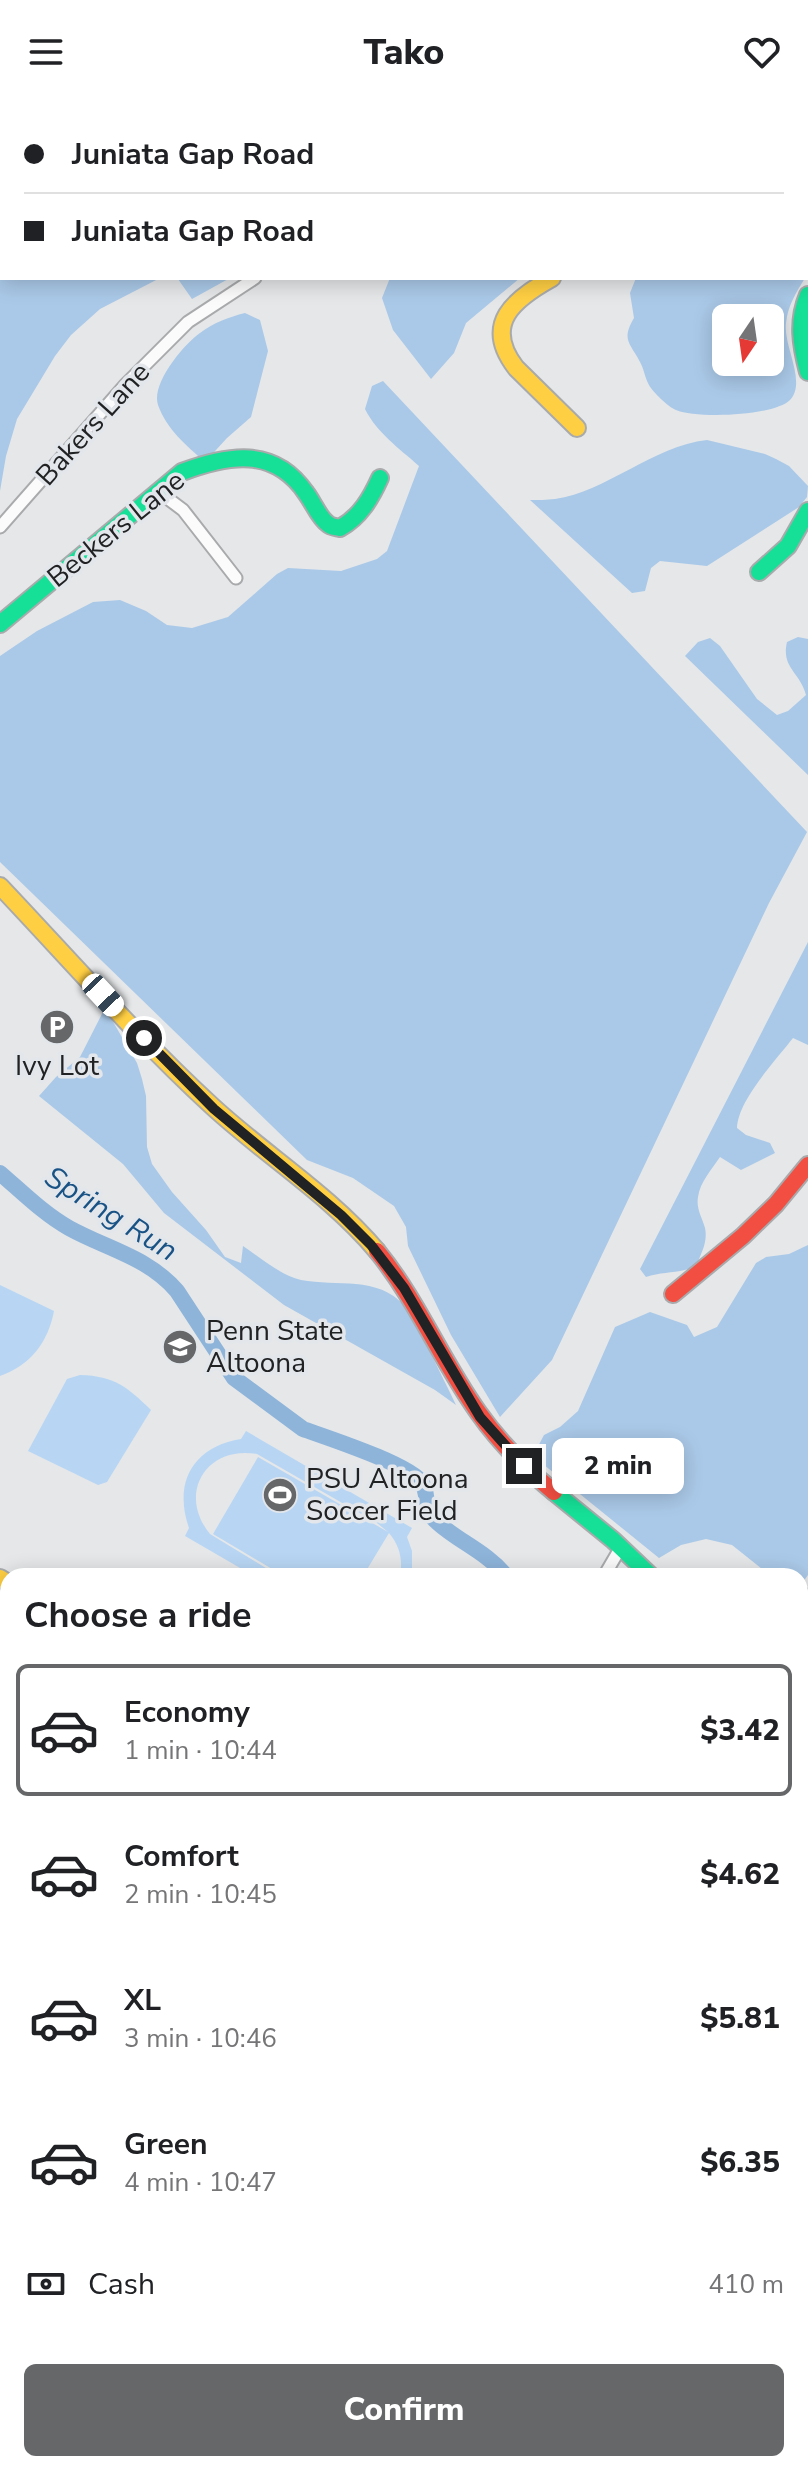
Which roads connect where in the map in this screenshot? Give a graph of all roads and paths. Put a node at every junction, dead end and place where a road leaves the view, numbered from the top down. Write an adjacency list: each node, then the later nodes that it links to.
1 (252, 280): 9 (street, Bakers Lane)
2 (549, 280): 5 (street)
3 (808, 295): 4 (street)
4 (808, 372)
5 (577, 428)
6 (380, 478): 7 (street, Beckers Lane)
7 (159, 492): 11 (street); 12 (street, Beckers Lane)
8 (808, 511): 10 (street)
9 (0, 527)
10 (759, 572)
11 (236, 578)
12 (0, 624)
13 (0, 886): 16 (street)
14 (808, 1165): 15 (street)
15 (673, 1294)
16 (621, 1547): 17 (street); 18 (street)
17 (609, 1568)
18 (643, 1568)

